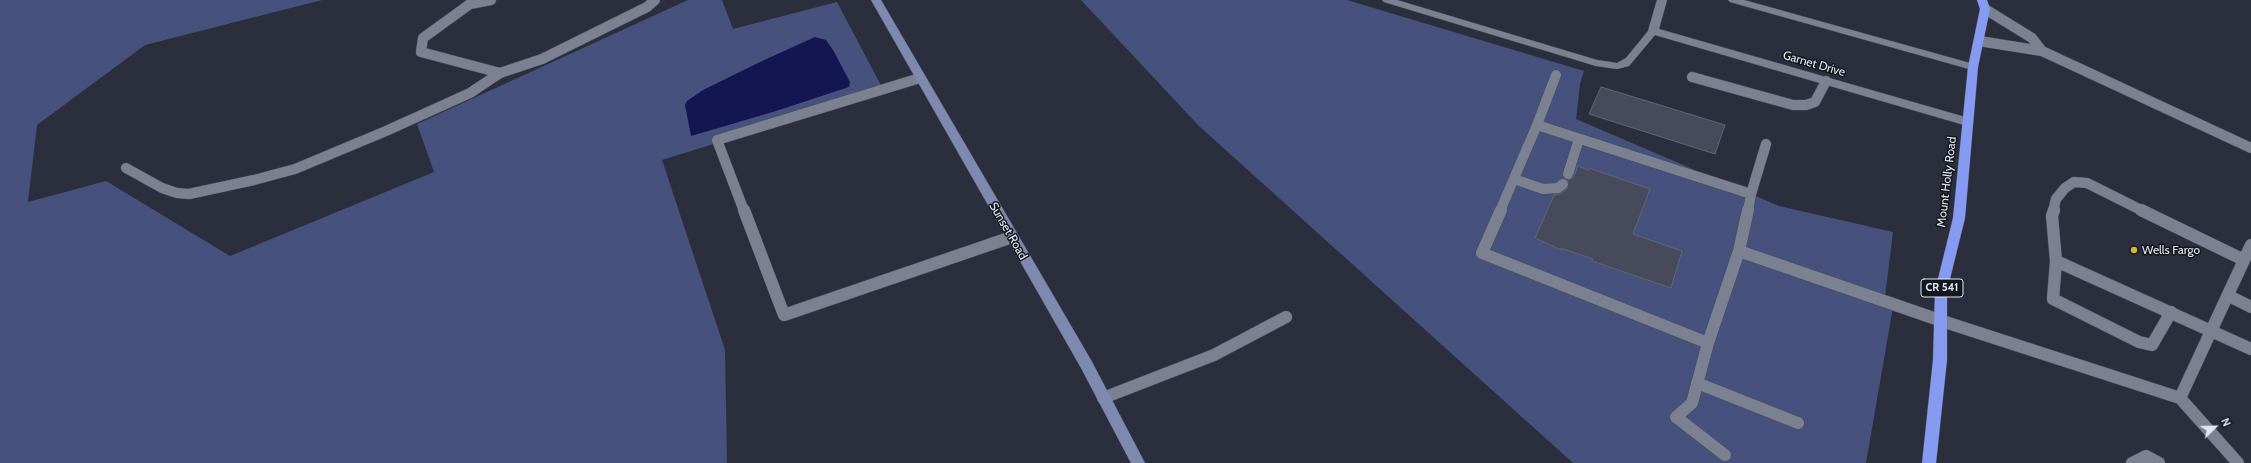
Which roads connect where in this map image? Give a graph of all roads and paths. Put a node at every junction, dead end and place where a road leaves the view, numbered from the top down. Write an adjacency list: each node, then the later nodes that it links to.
1 (491, 0): 12 (lane)
2 (655, 0): 12 (lane)
3 (876, 0): 15 (street, Sunset Road)
4 (1387, 0): 8 (street)
5 (1662, 0): 8 (street)
6 (1733, 0): 11 (street)
7 (1984, 5): 9 (highway, Mount Holly Road / CR 541); 10 (lane)
8 (1653, 32): 16 (street, Garnet Drive)
9 (1978, 41): 10 (lane); 11 (highway, Mount Holly Road / CR 541)
10 (2042, 51): 21 (lane)
11 (1973, 67): 17 (highway, Mount Holly Road / CR 541)
12 (500, 73): 22 (lane)
13 (1556, 75): 18 (lane)
14 (1692, 77): 16 (lane)
15 (920, 78): 27 (street, Sunset Road); 27 (lane)
16 (1826, 81): 17 (street, Garnet Drive)
17 (1968, 122): 36 (highway, Mount Holly Road / CR 541)
18 (1537, 125): 19 (lane); 24 (lane)
19 (1580, 139): 23 (lane); 26 (lane)
20 (1766, 144): 26 (lane)
21 (2251, 148)
22 (126, 168)
23 (1568, 174)
24 (1514, 179): 25 (lane); 38 (lane)
25 (1563, 184)
26 (1751, 194): 29 (lane)
27 (1012, 237): 41 (street, Sunset Road)
28 (2251, 245): 30 (lane)
29 (1739, 251): 36 (lane); 38 (lane)
30 (2244, 260): 31 (lane); 32 (lane)
31 (2056, 261): 34 (lane); 34 (lane)
32 (2229, 296): 33 (lane); 37 (lane)
33 (2251, 307)
34 (2171, 312): 37 (lane)
35 (1286, 317): 41 (lane)
36 (1942, 321): 42 (lane); 46 (highway, Mount Holly Road / CR 541)
37 (2212, 329): 39 (lane); 42 (lane)
38 (1708, 343): 40 (lane)
39 (2251, 349)
40 (1697, 383): 43 (lane); 44 (lane)
41 (1103, 398): 45 (street, Sunset Road)
42 (2180, 398): 49 (lane)
43 (1798, 423)
44 (1725, 455)
45 (1138, 463)
46 (1929, 463)
47 (2132, 463): 48 (lane)
48 (2159, 463)
49 (2238, 463)

